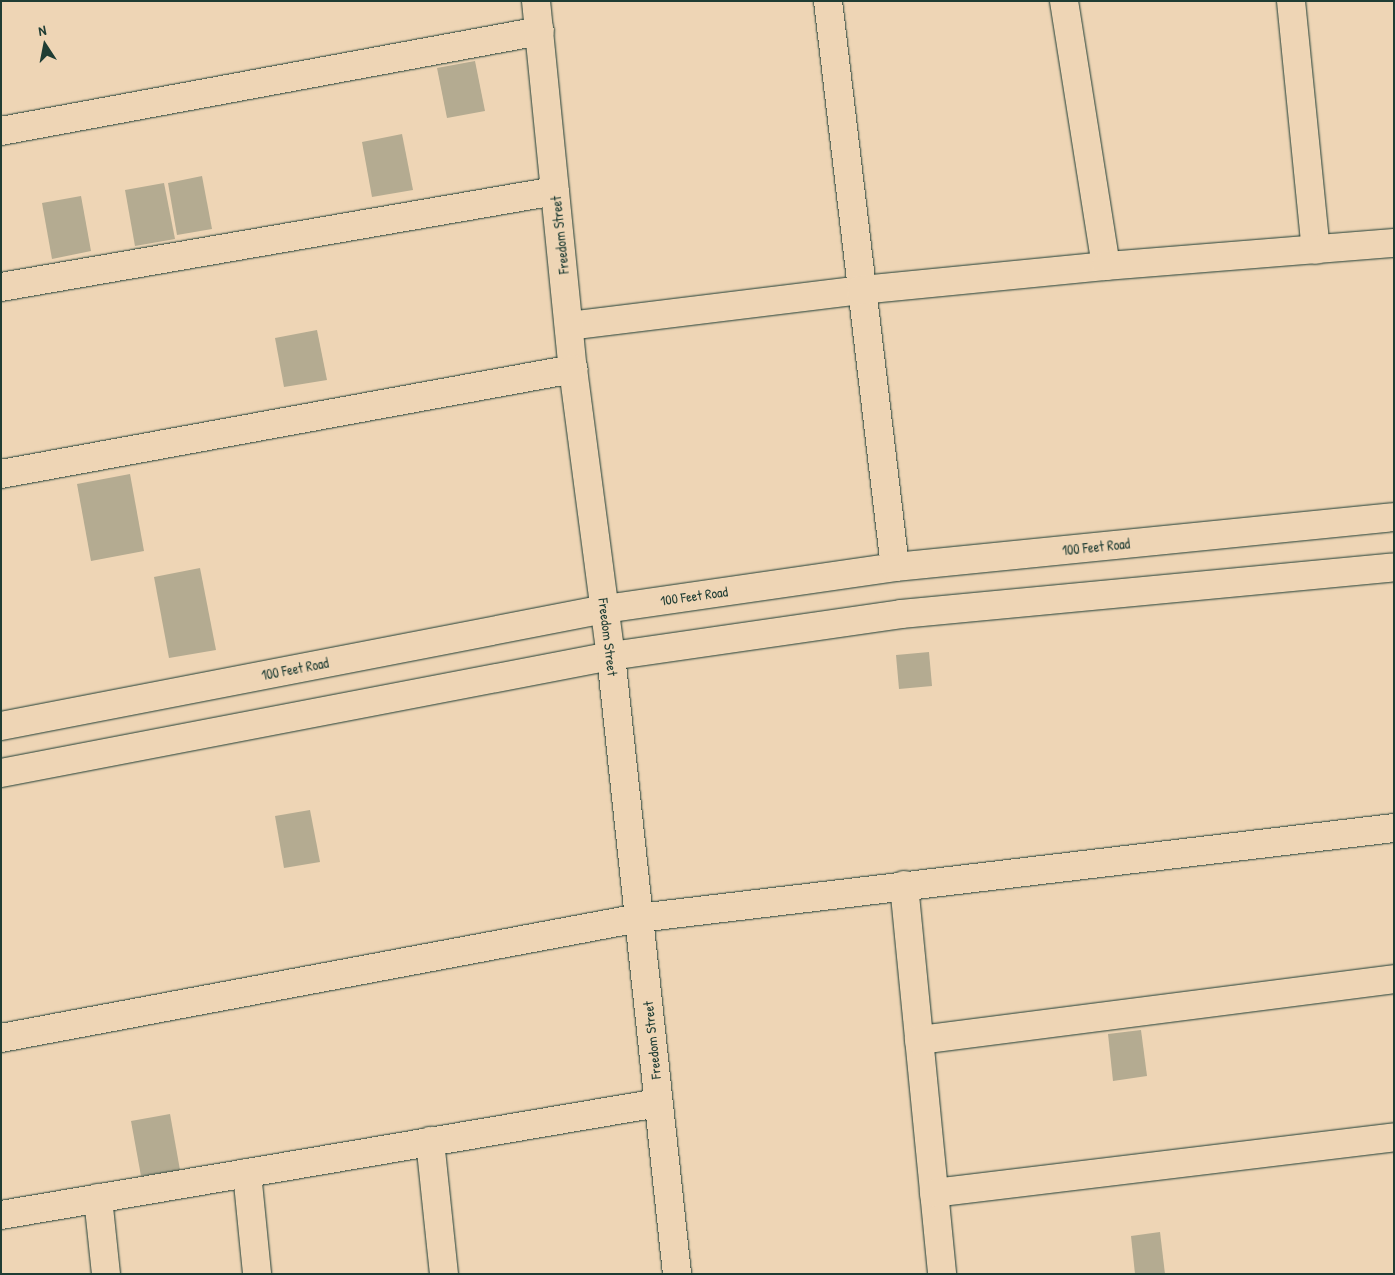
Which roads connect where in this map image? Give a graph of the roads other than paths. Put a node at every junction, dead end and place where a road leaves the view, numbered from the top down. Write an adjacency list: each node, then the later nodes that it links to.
1 (536, 1): 5 (street, Freedom Street)
2 (828, 1): 12 (street)
3 (1064, 1): 10 (street)
4 (1291, 1): 9 (street)
5 (540, 31): 6 (street); 7 (street, Freedom Street)
6 (1, 131)
7 (555, 190): 11 (street); 13 (street, Freedom Street)
8 (1394, 243): 9 (street)
9 (1316, 250): 10 (street)
10 (1106, 266): 12 (street)
11 (1, 287)
12 (861, 290): 13 (street); 17 (street)
13 (569, 326): 14 (street, Freedom Street)
14 (573, 369): 15 (street); 19 (street, Freedom Street)
15 (1, 474)
16 (1394, 517): 17 (street, 100 Feet Road)
17 (895, 567): 19 (street, 100 Feet Road)
18 (1394, 567): 20 (street)
19 (605, 609): 20 (street, Freedom Street); 21 (street, 100 Feet Road)
20 (611, 656): 22 (street); 25 (street, Freedom Street)
21 (1, 726)
22 (1, 773)
23 (1394, 828): 24 (street)
24 (904, 886): 25 (street); 28 (street)
25 (639, 918): 27 (street); 29 (street, Freedom Street)
26 (1394, 979): 28 (street)
27 (1, 1038)
28 (919, 1040): 33 (street)
29 (658, 1103): 31 (street); 39 (street, Freedom Street)
30 (1394, 1137): 33 (street)
31 (430, 1142): 32 (street); 38 (street)
32 (246, 1173): 34 (street); 37 (street)
33 (934, 1193): 40 (street)
34 (98, 1198): 35 (street); 36 (street)
35 (1, 1215)
36 (106, 1274)
37 (257, 1274)
38 (444, 1274)
39 (677, 1274)
40 (942, 1274)

